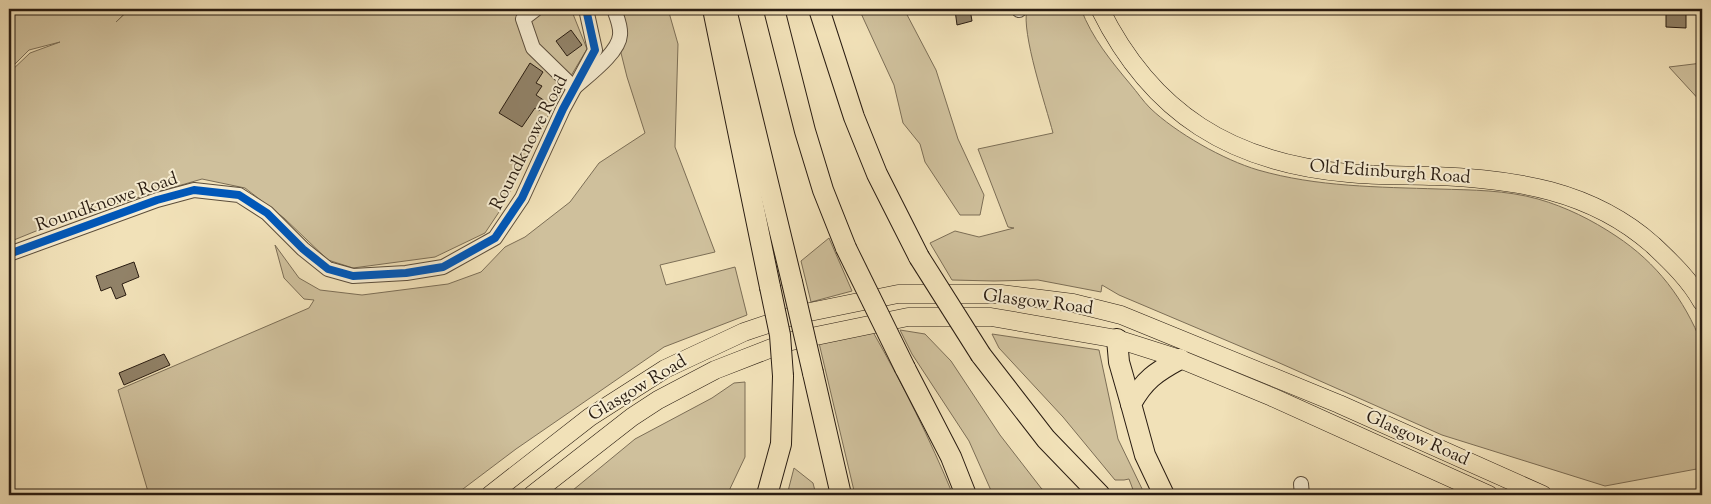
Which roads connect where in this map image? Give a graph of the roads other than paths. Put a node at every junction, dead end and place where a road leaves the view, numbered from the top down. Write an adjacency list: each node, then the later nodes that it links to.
1 (536, 9): 9 (street)
2 (586, 9): 9 (street, Roundknowe Road)
3 (614, 9): 9 (street)
4 (712, 9): 18 (highway, bridge)
5 (726, 9): 19 (highway, bridge)
6 (774, 9): 20 (highway, bridge)
7 (819, 9): 21 (highway, bridge)
8 (1100, 9): 12 (main road, Old Edinburgh Road)
9 (574, 88): 10 (street, Roundknowe Road)
10 (9, 254)
11 (1002, 294): 13 (main road); 16 (main road, Glasgow Road); 24 (main road, Glasgow Road)
12 (1702, 302)
13 (1117, 339): 14 (main road, Glasgow Road); 15 (highway); 17 (main road, Glasgow Road)
14 (1180, 359): 15 (highway); 23 (main road, Glasgow Road)
15 (1131, 404): 22 (highway)
16 (490, 495)
17 (532, 495)
18 (767, 495)
19 (841, 495)
20 (966, 495)
21 (1100, 495)
22 (1164, 495)
23 (1490, 495)
24 (1541, 495)

